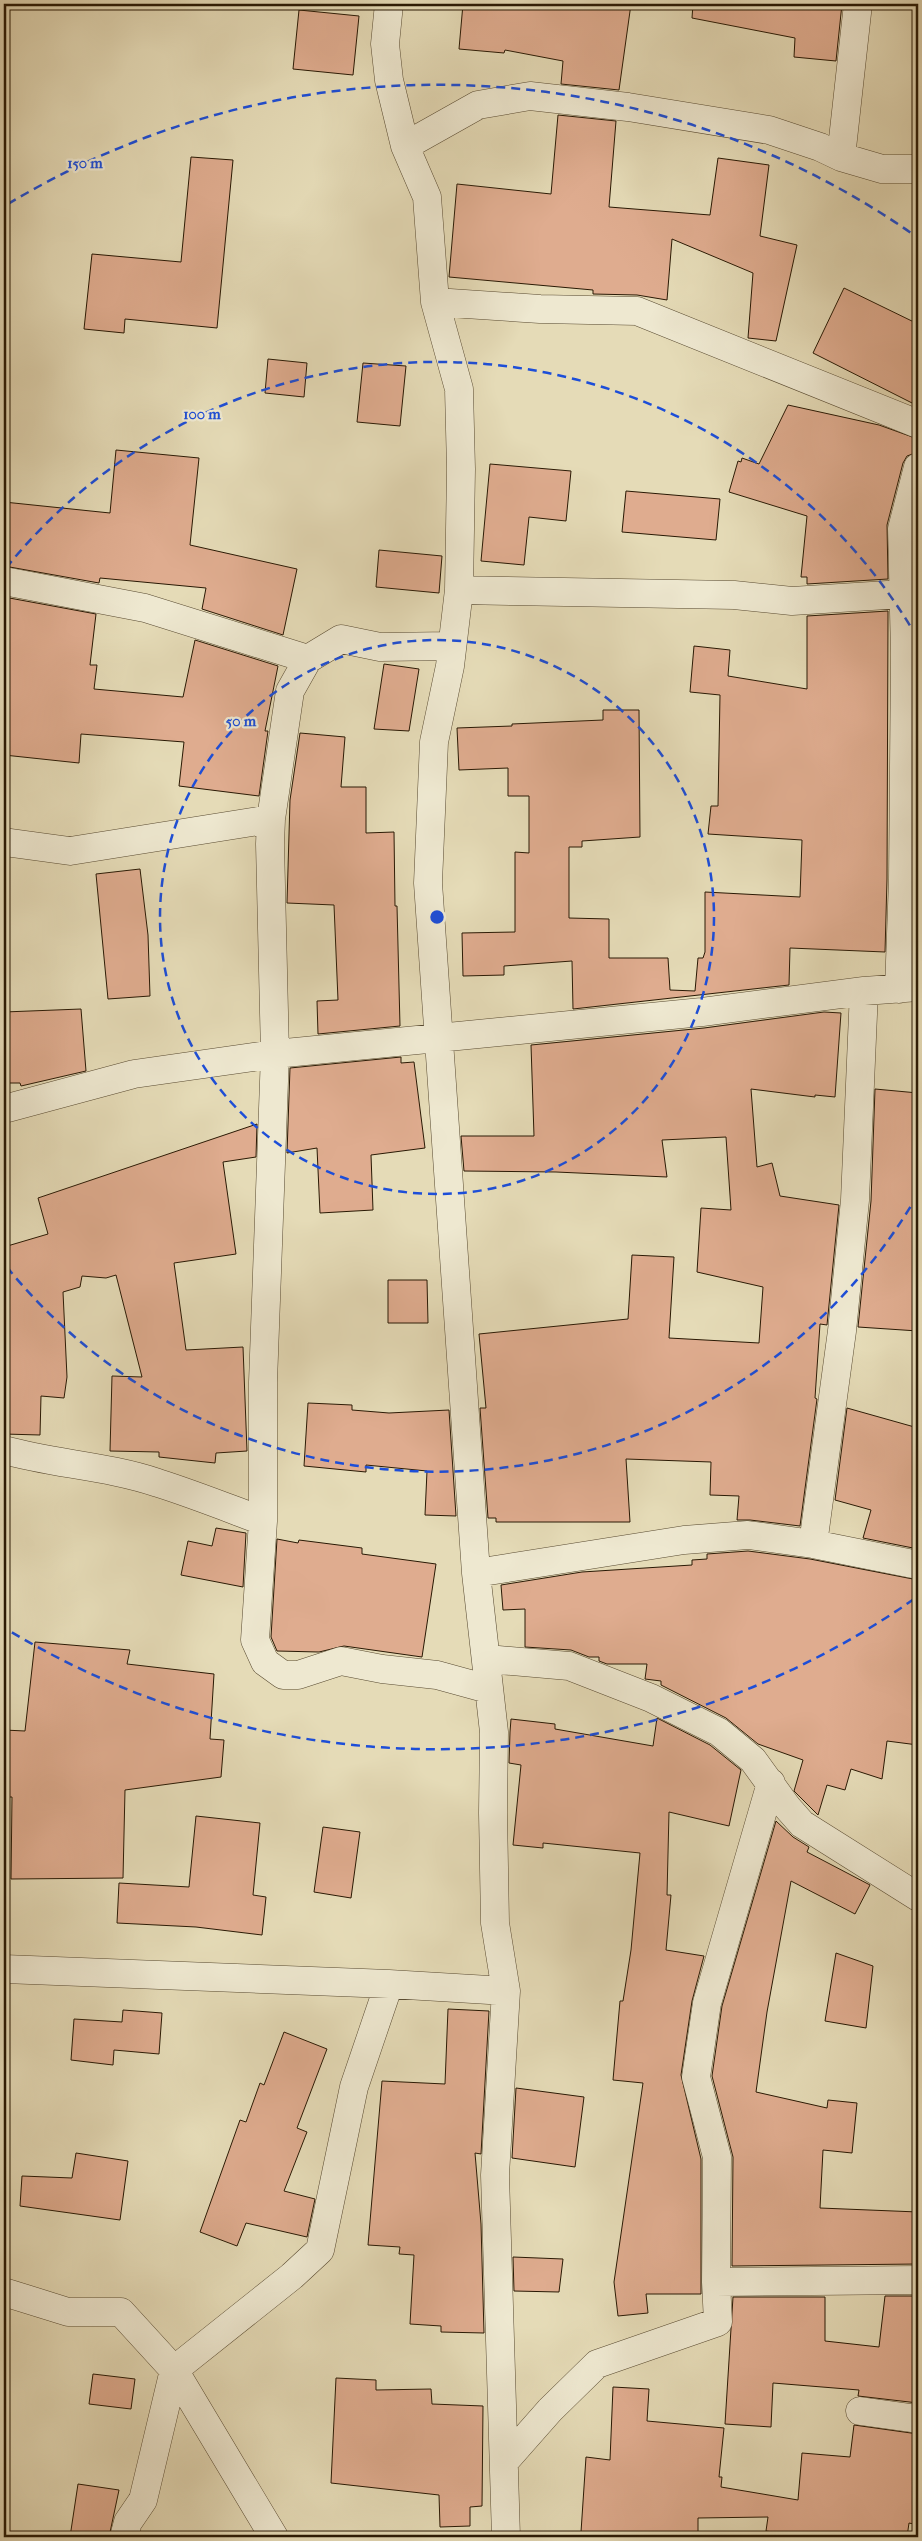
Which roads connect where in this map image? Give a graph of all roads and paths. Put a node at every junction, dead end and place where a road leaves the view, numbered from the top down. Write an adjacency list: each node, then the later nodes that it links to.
1 (389, 4): 3 (street)
2 (858, 4): 4 (street)
3 (405, 146): 4 (street); 6 (street)
4 (841, 157): 5 (street)
5 (918, 169)
6 (435, 302): 7 (street); 11 (street)
7 (918, 424)
8 (918, 467): 9 (street)
9 (910, 530): 12 (street)
10 (4, 581): 14 (street)
11 (459, 590): 12 (street); 13 (street)
12 (903, 594): 17 (street)
13 (451, 646): 14 (street); 19 (street)
14 (308, 659): 15 (street)
15 (271, 819): 16 (street); 20 (street)
16 (4, 842)
17 (909, 988): 18 (street)
18 (864, 990): 19 (street); 24 (street)
19 (437, 1036): 20 (street); 26 (street)
20 (275, 1054): 21 (street); 23 (street)
21 (4, 1109)
22 (4, 1450): 23 (street)
23 (263, 1521): 28 (street)
24 (813, 1544): 25 (street); 26 (street)
25 (918, 1565)
26 (476, 1573): 27 (street)
27 (487, 1659): 28 (street); 29 (street)
28 (488, 1689): 33 (street)
29 (771, 1783): 30 (street); 35 (street)
30 (918, 1897)
31 (4, 1969): 32 (street)
32 (389, 1984): 33 (street); 37 (street)
33 (506, 1992): 40 (street)
34 (918, 2280): 35 (street)
35 (716, 2282): 40 (street)
36 (4, 2292): 37 (street)
37 (174, 2370): 41 (street); 42 (street)
38 (860, 2411): 39 (street)
39 (918, 2420)
40 (504, 2461): 43 (street)
41 (124, 2537)
42 (274, 2537)
43 (506, 2537)

